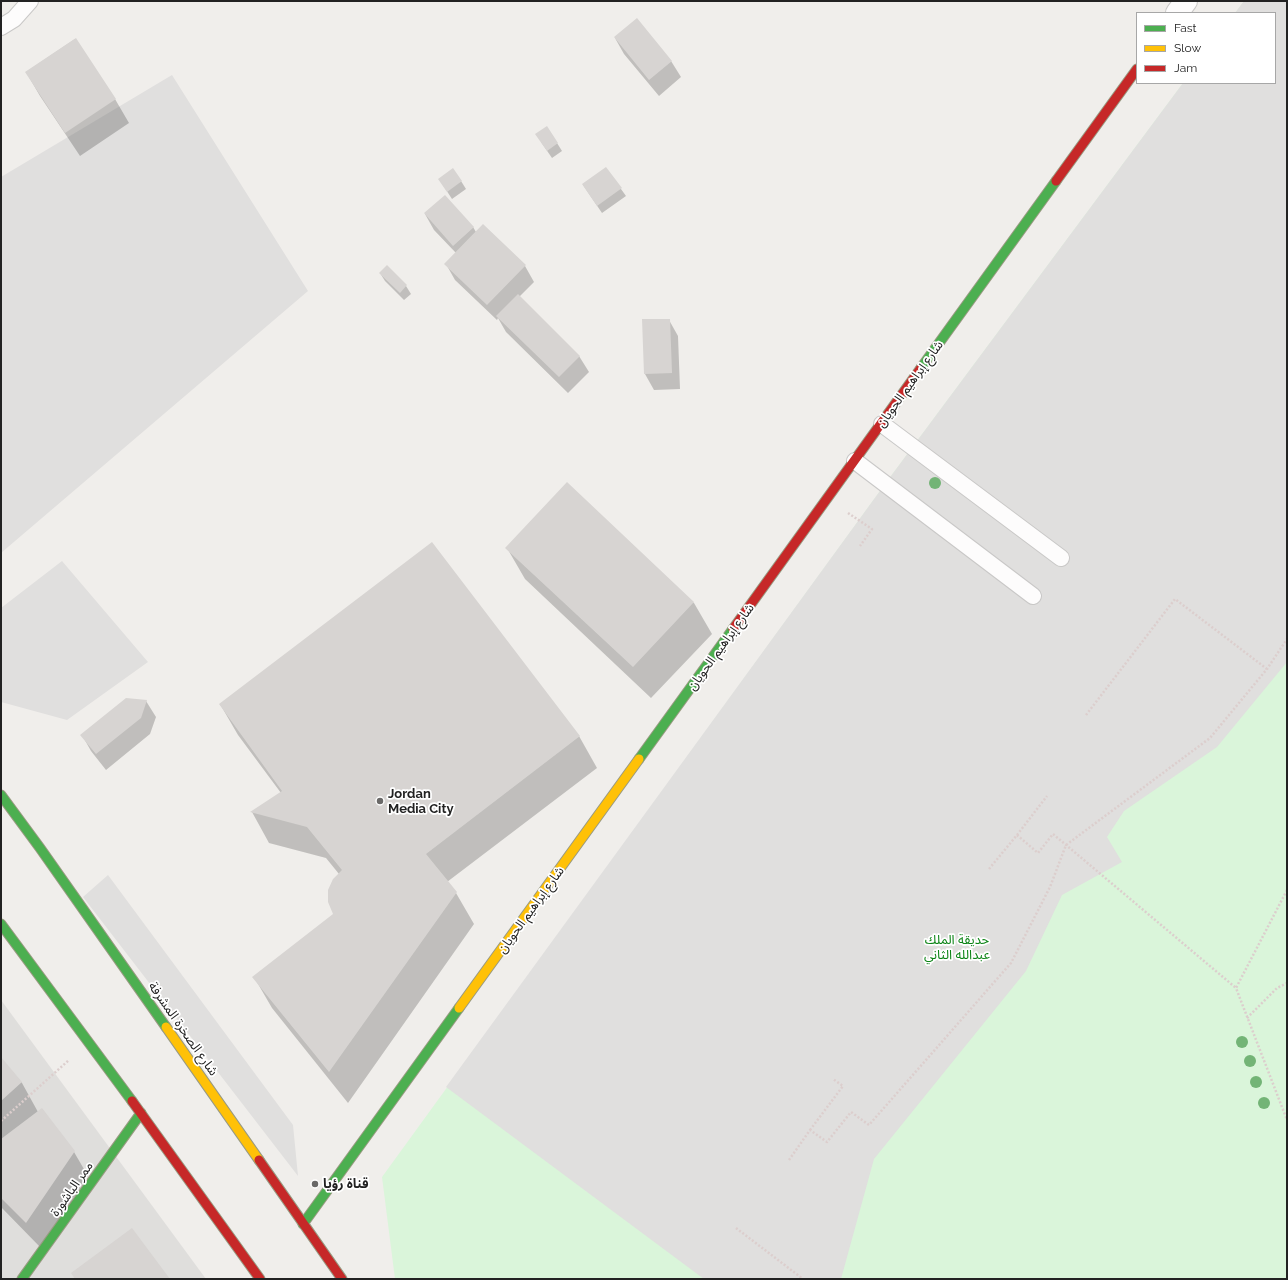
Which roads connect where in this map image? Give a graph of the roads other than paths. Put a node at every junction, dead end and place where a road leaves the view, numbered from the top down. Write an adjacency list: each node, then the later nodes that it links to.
1 (30, 1): 4 (lane)
2 (1186, 1): 3 (street)
3 (1178, 12)
4 (1, 27)
5 (1136, 70): 6 (street, شارع إبراهيم الحويان)
6 (882, 424): 7 (street, شارع إبراهيم الحويان); 8 (lane)
7 (855, 461): 9 (lane); 13 (street, شارع إبراهيم الحويان)
8 (1061, 558)
9 (1033, 596)
10 (1, 795): 13 (street, شارع الصخرة المشرفة)
11 (1, 924): 12 (street)
12 (141, 1114): 14 (street, ممر الباشورة); 15 (street)
13 (303, 1224): 16 (street, شارع الصخرة المشرفة)
14 (22, 1279)
15 (260, 1279)
16 (342, 1279)

